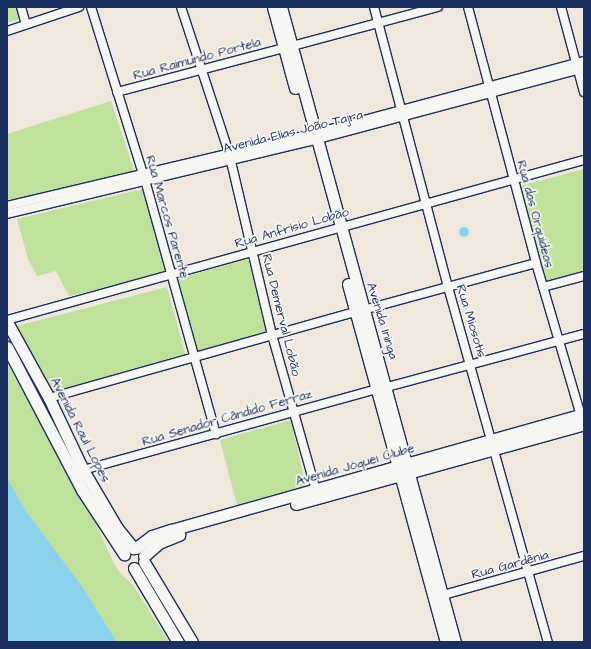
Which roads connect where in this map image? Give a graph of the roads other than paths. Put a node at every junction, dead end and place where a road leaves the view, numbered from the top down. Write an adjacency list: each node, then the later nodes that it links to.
1 (21, 7): 12 (street)
2 (79, 7): 12 (street)
3 (92, 7): 18 (street, Rua Marcos Parente)
4 (181, 7): 16 (street, Rua Demerval Lobão)
5 (273, 7): 14 (main road, Avenida Ininga)
6 (281, 7): 14 (main road, Avenida Ininga)
7 (374, 7): 11 (street, Rua Miosotis)
8 (438, 7): 11 (street, Rua Raimundo Portela)
9 (468, 7): 17 (street, Rua das Orquídeas)
10 (561, 7): 15 (street)
11 (378, 23): 14 (street, Rua Raimundo Portela); 20 (street, Rua Miosotis)
12 (26, 24): 13 (street)
13 (7, 31)
14 (288, 47): 16 (street, Rua Raimundo Portela); 21 (main road, Avenida Ininga)
15 (580, 65): 17 (street, Avenida Elias João Tajra); 19 (street)
16 (201, 70): 18 (street, Rua Raimundo Portela); 22 (street, Rua Demerval Lobão)
17 (489, 89): 20 (street, Avenida Elias João Tajra); 25 (street, Rua das Orquídeas)
18 (117, 92): 24 (street, Rua Marcos Parente)
19 (584, 92)
20 (402, 114): 21 (street, Avenida Elias João Tajra); 26 (street, Rua Miosotis)
21 (312, 137): 22 (street, Avenida Elias João Tajra); 29 (main road, Avenida Ininga)
22 (229, 157): 24 (street, Avenida Elias João Tajra); 30 (street, Rua Demerval Lobão)
23 (584, 160): 25 (street, Rua Anfrísio Lobão)
24 (144, 177): 27 (street, Avenida Elias João Tajra); 28 (street, Avenida Elias João Tajra); 32 (street, Rua Marcos Parente)
25 (514, 180): 26 (street, Rua Anfrísio Lobão); 31 (street, Rua das Orquídeas)
26 (427, 204): 29 (street, Rua Anfrísio Lobão); 34 (street, Rua Miosotis)
27 (7, 206)
28 (7, 214)
29 (337, 228): 30 (street, Rua Anfrísio Lobão); 36 (main road, Avenida Ininga)
30 (252, 252): 32 (street, Rua Anfrísio Lobão); 39 (street, Rua Demerval Lobão)
31 (536, 263): 34 (street); 35 (street, Rua das Orquídeas)
32 (170, 275): 37 (street, Rua Anfrísio Lobão); 42 (street, Rua Marcos Parente)
33 (584, 276): 35 (street)
34 (448, 287): 36 (street); 43 (street, Rua Miosotis)
35 (543, 287): 40 (street, Rua das Orquídeas)
36 (359, 311): 39 (street); 44 (main road, Avenida Ininga)
37 (7, 321): 45 (main road, Avenida Raul Lopes)
38 (584, 334): 40 (street, Rua Senador Cândido Ferraz)
39 (272, 335): 42 (street); 46 (street, Rua Demerval Lobão)
40 (559, 341): 43 (street, Rua Senador Cândido Ferraz); 47 (street, Rua das Orquídeas)
41 (7, 347): 53 (main road, Avenida Raul Lopes)
42 (195, 356): 45 (street); 48 (street, Rua Marcos Parente)
43 (471, 364): 44 (street, Rua Senador Cândido Ferraz); 49 (street, Rua Miosotis)
44 (383, 388): 46 (street, Rua Senador Cândido Ferraz); 51 (main road, Avenida Ininga)
45 (49, 398): 50 (main road, Avenida Raul Lopes)
46 (293, 411): 48 (street, Rua Senador Cândido Ferraz); 52 (street, Rua Demerval Lobão)
47 (583, 421): 49 (main road, Avenida Jóquei Clube)
48 (216, 434): 50 (street, Rua Senador Cândido Ferraz)
49 (493, 445): 51 (main road, Avenida Jóquei Clube); 56 (street, Rua Miosotis)
50 (83, 470): 53 (main road, Avenida Raul Lopes)
51 (404, 470): 52 (main road, Avenida Jóquei Clube); 53 (main road, Avenida Jóquei Clube); 57 (main road, Avenida Ininga); 60 (main road, Avenida Ininga)
52 (316, 490): 53 (main road, Avenida Jóquei Clube)
53 (136, 553): 55 (main road); 55 (main road); 59 (main road, Avenida Raul Lopes)
54 (584, 556): 56 (street, Rua Gardênia)
55 (134, 568): 58 (main road)
56 (529, 573): 57 (street, Rua Gardênia); 62 (street, Rua Miosotis)
57 (443, 595): 61 (main road, Avenida Ininga)
58 (178, 642)
59 (192, 642)
60 (446, 642)
61 (455, 642)
62 (548, 642)

